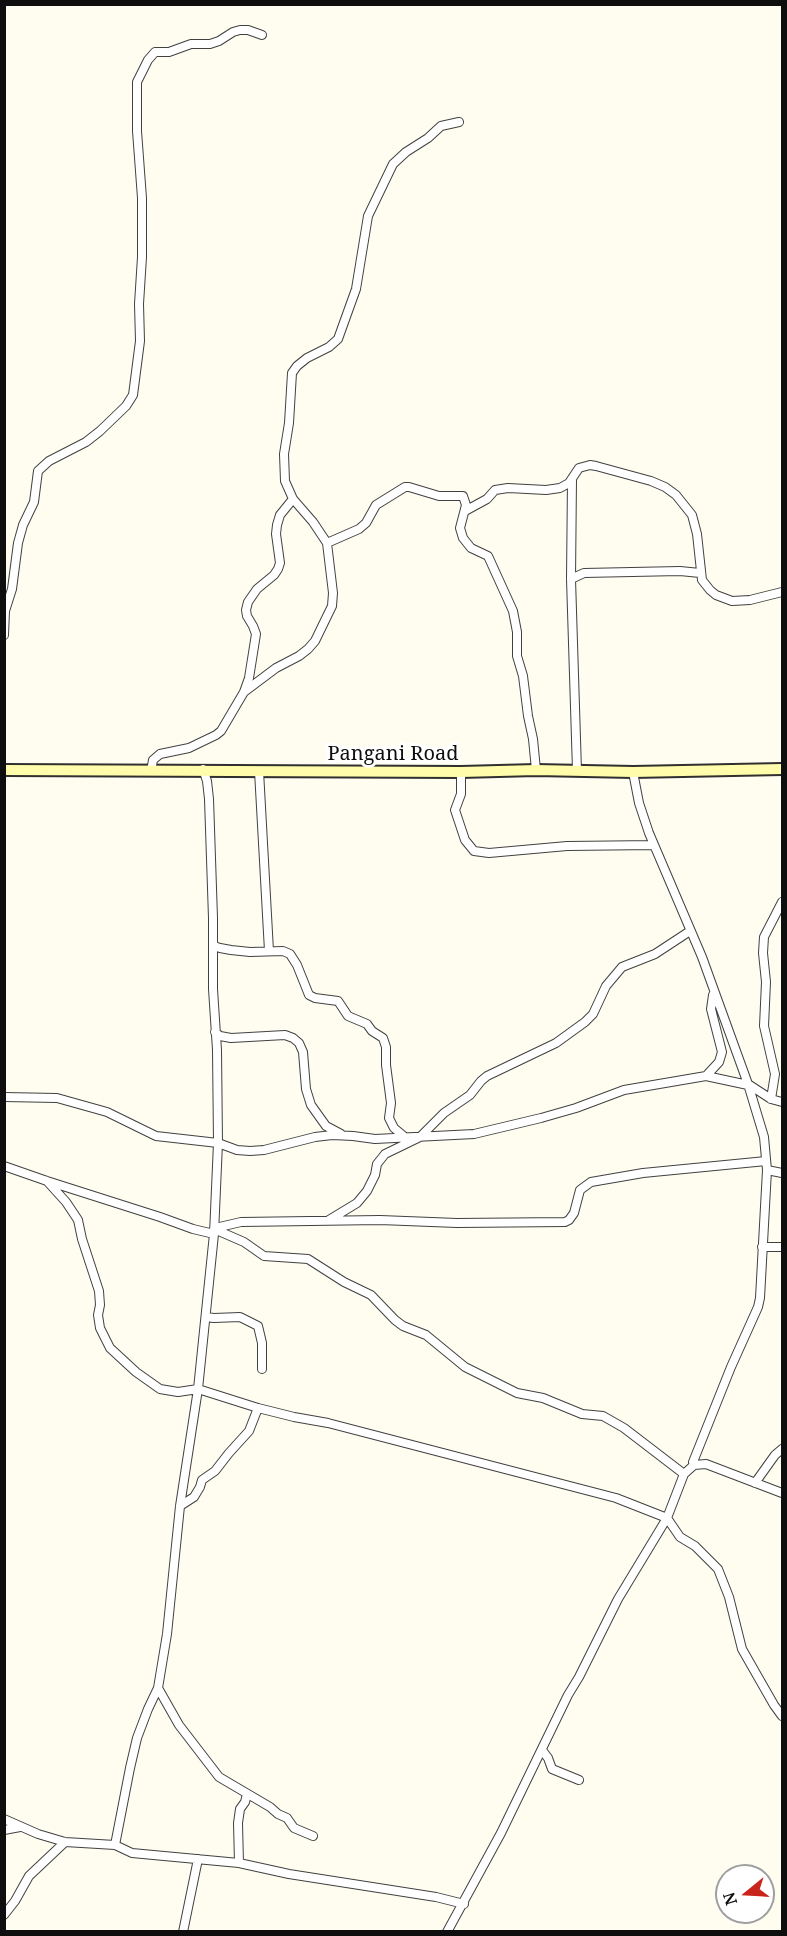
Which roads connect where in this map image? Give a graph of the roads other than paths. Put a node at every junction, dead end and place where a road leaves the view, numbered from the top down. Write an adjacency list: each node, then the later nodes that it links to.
1 (262, 35): 10 (street)
2 (459, 122): 4 (street)
3 (572, 479): 5 (street); 7 (street); 8 (street)
4 (293, 500): 6 (street); 11 (street)
5 (465, 511): 6 (street); 14 (street)
6 (327, 543): 11 (street)
7 (700, 573): 8 (street); 9 (street)
8 (571, 579): 18 (street)
9 (783, 592)
10 (4, 634)
11 (244, 692): 16 (street)
12 (4, 770): 16 (main road, Pangani Road)
13 (203, 770): 16 (main road, Pangani Road); 17 (main road, Pangani Road); 24 (street)
14 (536, 770): 18 (main road, Pangani Road); 19 (main road, Pangani Road)
15 (783, 770): 20 (main road, Pangani Road)
16 (151, 771)
17 (259, 771): 19 (main road, Pangani Road); 25 (street)
18 (577, 771): 20 (main road, Pangani Road)
19 (461, 772): 21 (street)
20 (633, 772): 21 (street)
21 (654, 845): 23 (street)
22 (783, 902): 31 (street)
23 (690, 931): 26 (street); 34 (street)
24 (212, 940): 25 (street); 27 (street)
25 (269, 951): 35 (street)
26 (714, 993): 28 (street); 29 (street)
27 (215, 1032): 33 (street); 36 (street)
28 (706, 1076): 29 (street); 34 (street)
29 (748, 1085): 31 (street); 38 (street)
30 (4, 1097): 36 (street)
31 (771, 1099): 32 (street)
32 (783, 1102)
33 (343, 1135): 35 (street); 36 (street)
34 (420, 1137): 35 (street); 41 (street)
35 (406, 1138)
36 (218, 1143): 42 (street)
37 (4, 1166): 40 (street)
38 (767, 1166): 39 (street); 41 (street); 43 (street)
39 (783, 1173)
40 (47, 1181): 42 (street); 47 (street)
41 (328, 1221): 42 (street)
42 (214, 1230): 45 (street); 51 (street)
43 (762, 1247): 44 (street); 50 (street)
44 (783, 1247)
45 (206, 1317): 46 (street); 47 (street)
46 (262, 1369)
47 (198, 1389): 48 (street); 56 (street)
48 (258, 1408): 56 (street); 57 (street)
49 (783, 1449): 52 (street)
50 (694, 1464): 51 (street); 52 (street)
51 (684, 1474): 57 (street)
52 (755, 1483): 53 (street)
53 (771, 1488): 54 (street); 55 (street)
54 (783, 1488)
55 (783, 1493)
56 (180, 1506): 58 (street)
57 (667, 1518): 59 (street); 60 (street)
58 (158, 1688): 62 (street); 68 (street)
59 (783, 1716)
60 (542, 1750): 61 (street); 71 (street)
61 (579, 1780)
62 (247, 1794): 66 (street); 70 (street)
63 (4, 1819): 64 (street)
64 (20, 1827): 65 (street); 67 (street)
65 (4, 1830)
66 (313, 1836)
67 (65, 1842): 68 (street); 72 (street)
68 (115, 1845): 69 (street)
69 (198, 1859): 70 (street); 73 (street)
70 (239, 1863): 71 (street)
71 (464, 1904): 74 (street)
72 (4, 1915)
73 (183, 1932)
74 (447, 1932)

